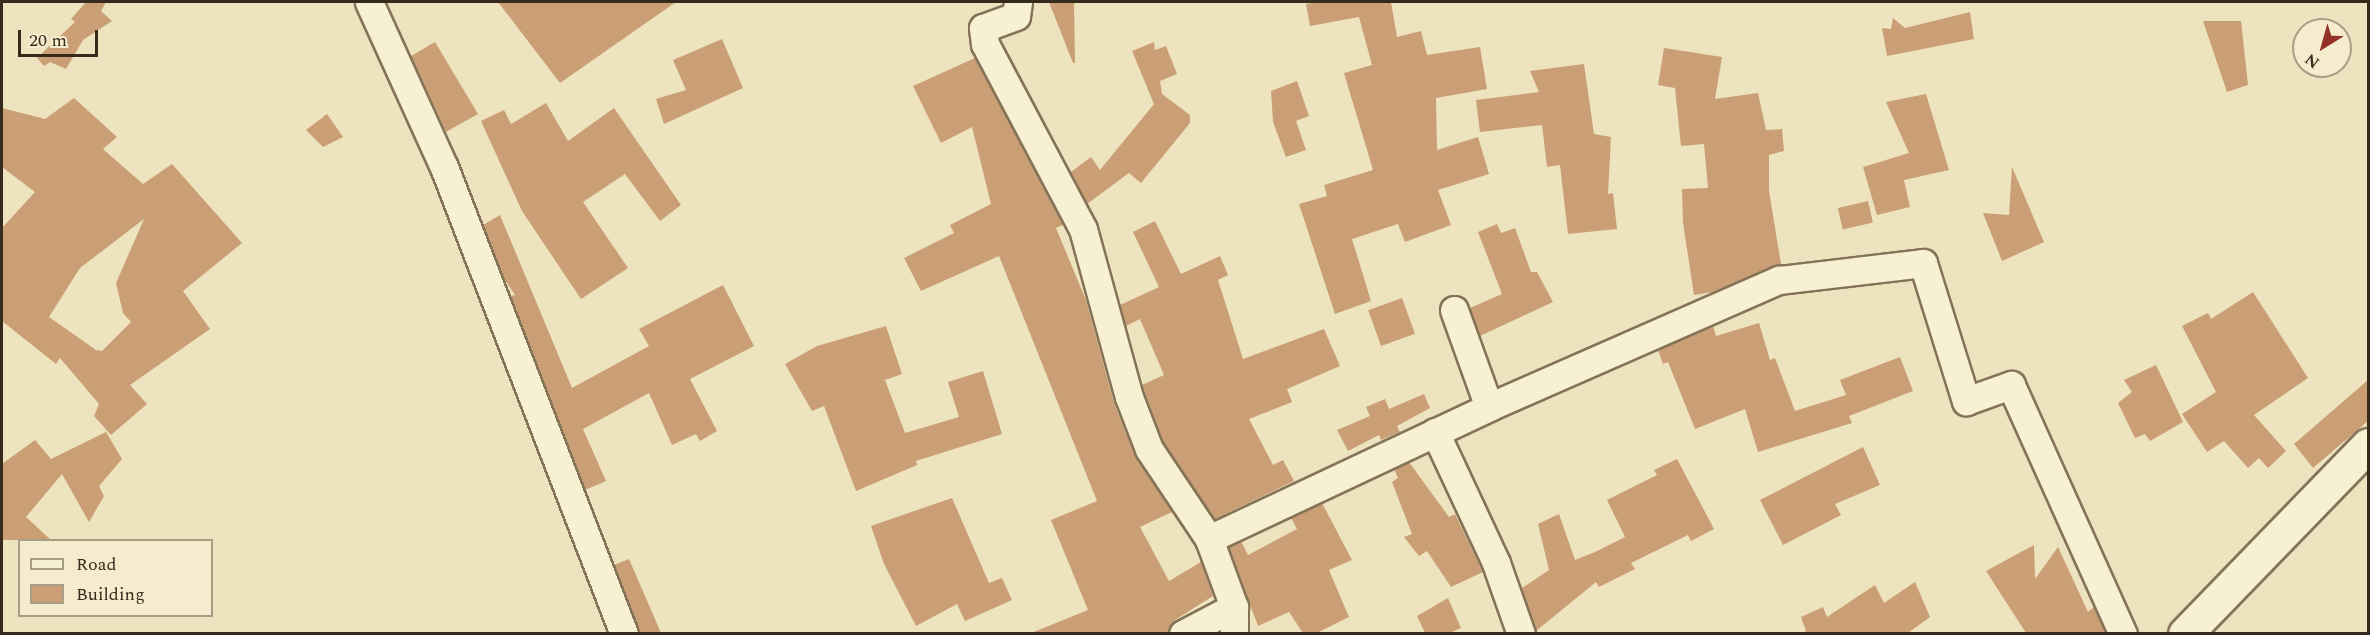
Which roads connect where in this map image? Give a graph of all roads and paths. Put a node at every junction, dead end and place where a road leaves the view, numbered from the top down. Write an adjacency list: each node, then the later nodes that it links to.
1 (369, 2): 9 (street)
2 (1018, 2): 7 (street)
3 (1454, 310): 4 (street)
4 (1488, 407): 5 (street); 12 (street)
5 (1435, 432): 7 (street); 11 (street)
6 (2368, 445): 13 (street)
7 (1209, 539): 8 (street)
8 (1234, 620): 10 (street)
9 (624, 633)
10 (1183, 633)
11 (1521, 633)
12 (2123, 633)
13 (2185, 633)

